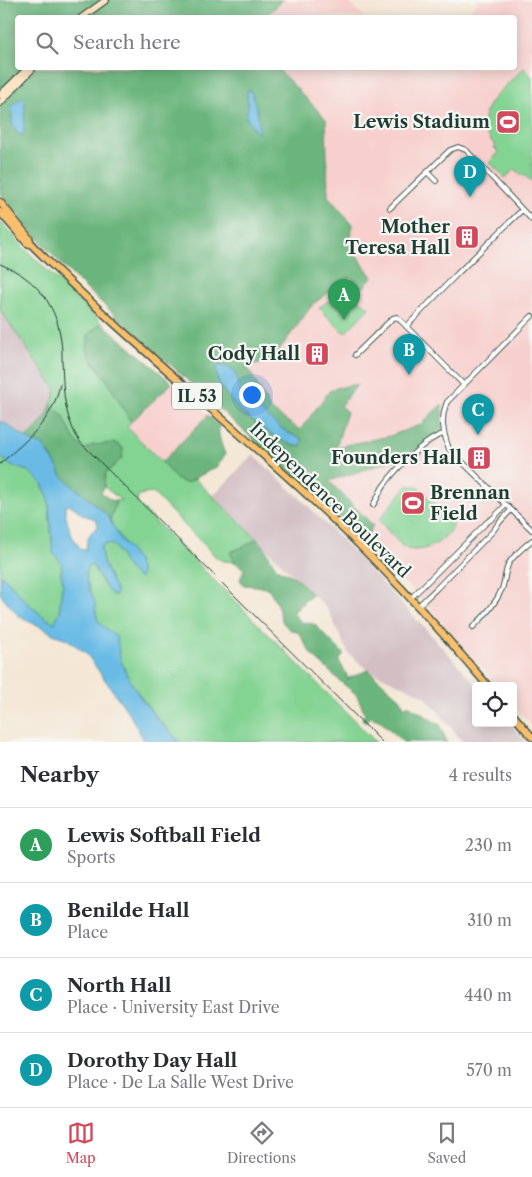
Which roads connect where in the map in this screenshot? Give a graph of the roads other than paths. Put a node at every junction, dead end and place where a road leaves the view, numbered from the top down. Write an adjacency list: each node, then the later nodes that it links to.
1 (106, 0): 2 (street)
2 (85, 15)
3 (26, 70): 5 (street)
4 (31, 70): 6 (street)
5 (0, 95)
6 (0, 103)
7 (427, 172): 8 (street); 10 (street); 11 (street)
8 (436, 181)
9 (0, 202): 14 (main road, Independence Boulevard / IL 53)
10 (390, 208)
11 (522, 210): 13 (street); 16 (street)
12 (0, 212): 14 (main road, Independence Boulevard / IL 53)
13 (532, 220)
14 (32, 245): 27 (main road, Independence Boulevard / IL 53)
15 (532, 316): 18 (street)
16 (407, 326): 17 (street); 18 (street)
17 (355, 355)
18 (464, 384): 19 (street)
19 (444, 434): 20 (street); 21 (street)
20 (373, 504)
21 (506, 505): 22 (street); 25 (street)
22 (511, 510): 23 (street); 26 (street)
23 (532, 530)
24 (532, 540): 29 (street)
25 (428, 582): 26 (street); 27 (street)
26 (436, 590): 28 (street)
27 (411, 598): 28 (main road, Independence Boulevard / IL 53)
28 (418, 606): 30 (main road, Independence Boulevard / IL 53)
29 (473, 627)
30 (484, 682)
31 (517, 720): 32 (main road)
32 (532, 737)

